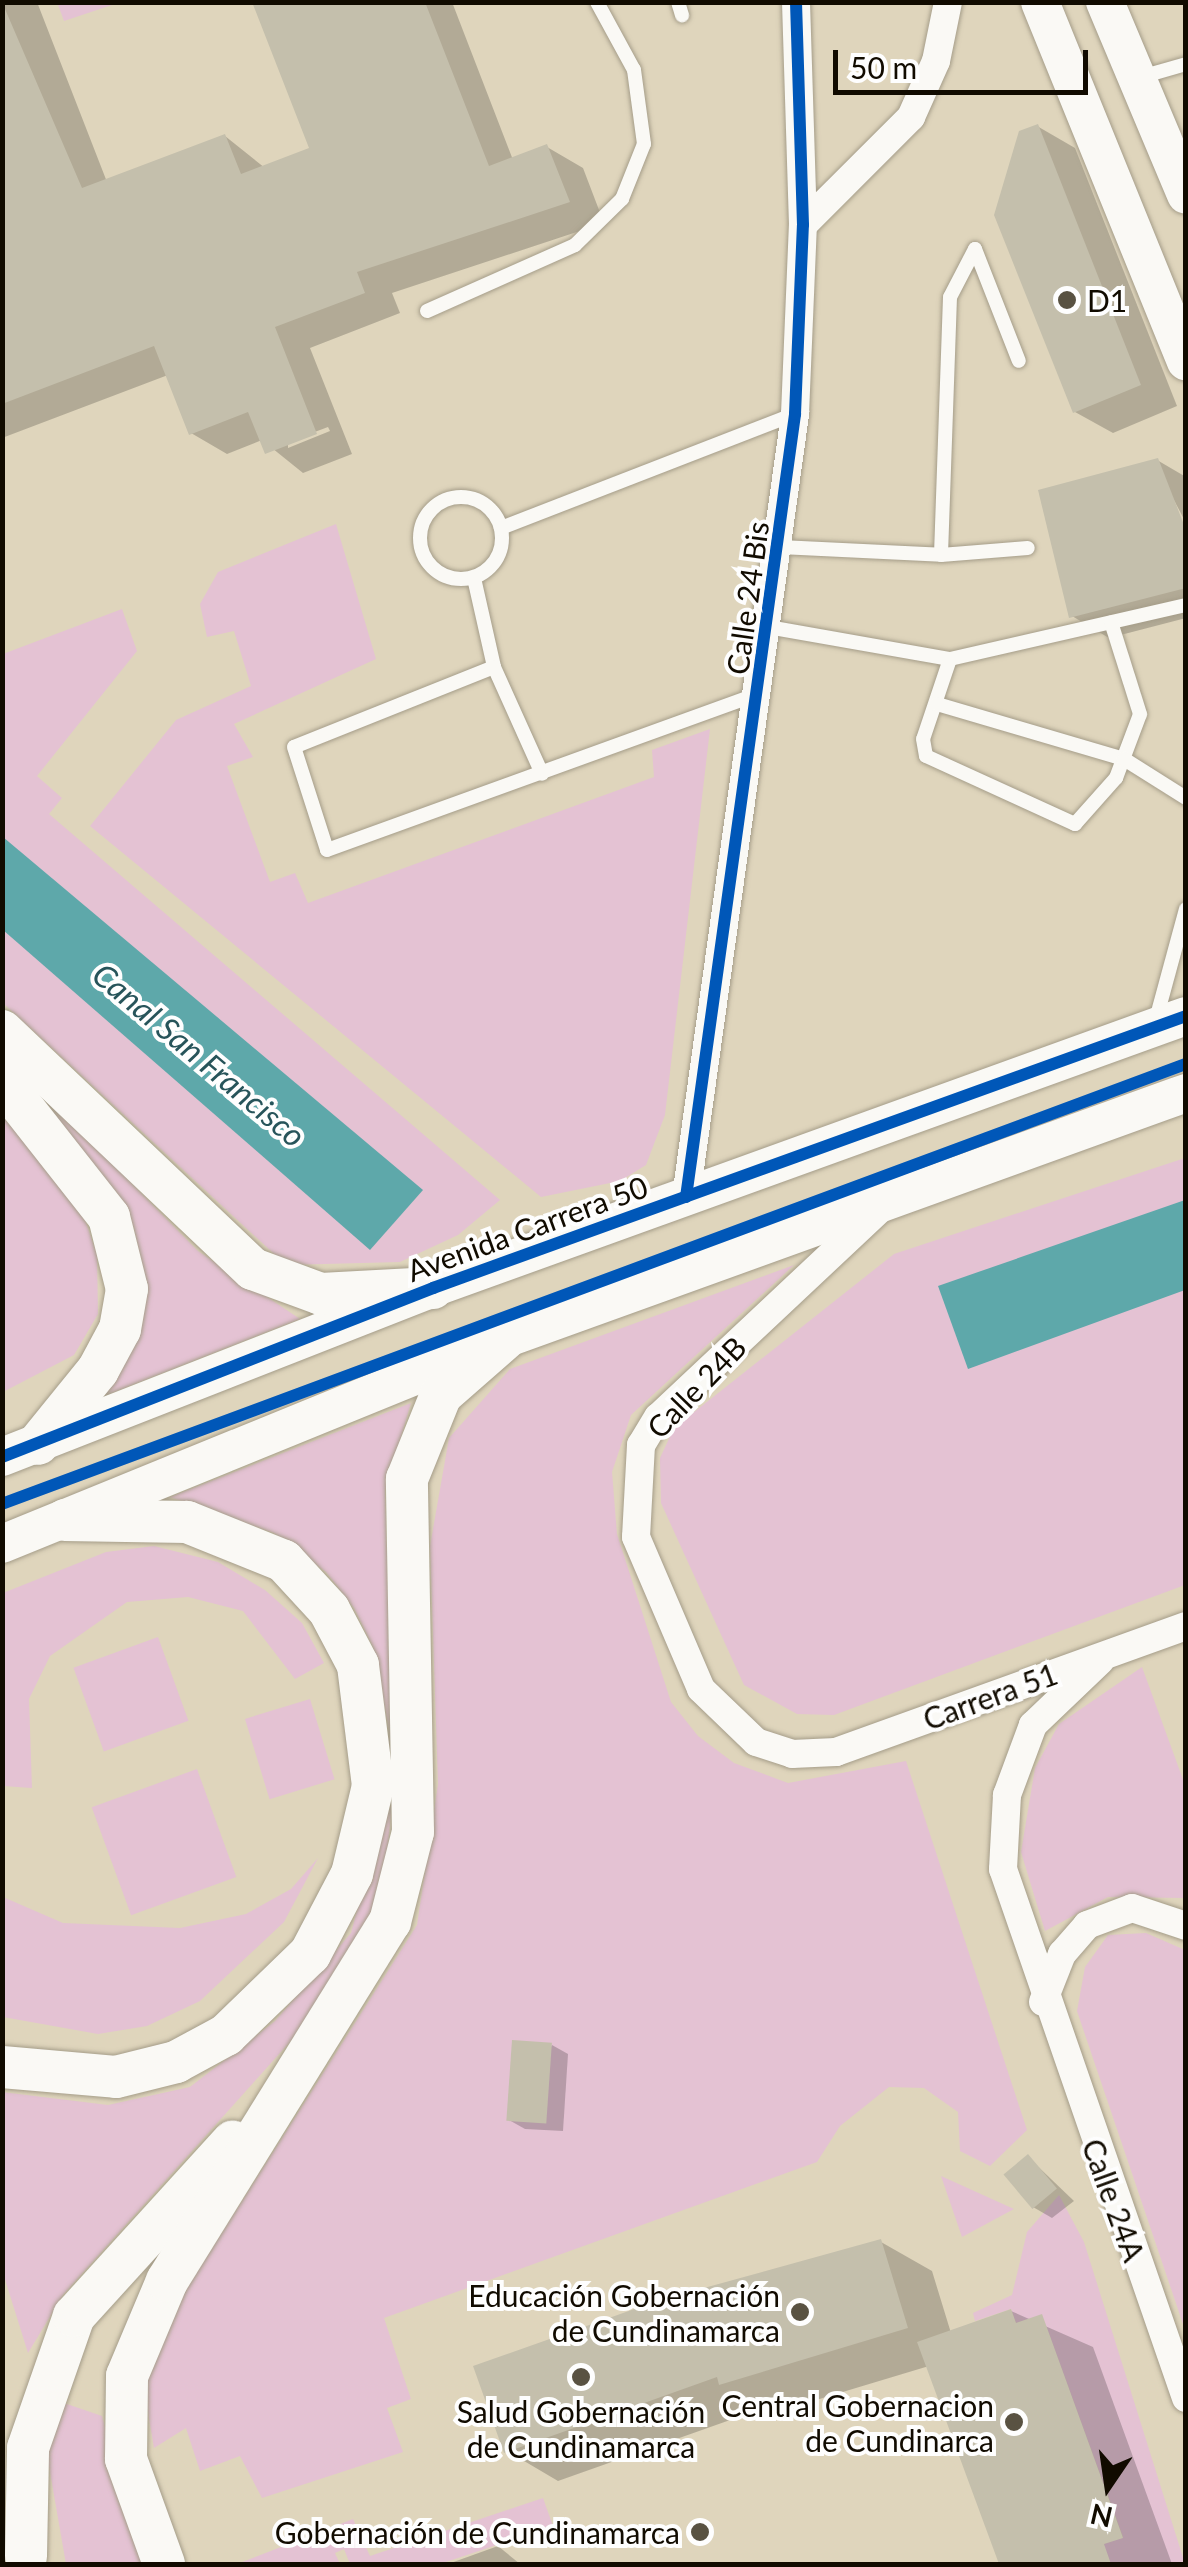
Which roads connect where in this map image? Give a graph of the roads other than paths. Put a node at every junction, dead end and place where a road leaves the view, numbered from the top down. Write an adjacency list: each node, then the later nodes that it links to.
1 (597, 2): 10 (lane)
2 (796, 2): 9 (street, Calle 24 Bis)
3 (948, 2): 9 (street)
4 (1040, 2): 12 (main road)
5 (1105, 2): 7 (main road)
6 (1186, 64): 7 (lane)
7 (1137, 78): 8 (main road)
8 (1186, 196)
9 (803, 225): 13 (street, Calle 24 Bis)
10 (427, 311)
11 (1020, 361): 17 (lane)
12 (1186, 362)
13 (796, 414): 14 (lane); 15 (street, Calle 24 Bis)
14 (502, 528): 18 (lane); 18 (lane)
15 (780, 547): 17 (lane); 21 (street, Calle 24 Bis)
16 (1028, 548): 17 (lane)
17 (942, 555)
18 (474, 578): 23 (lane)
19 (1186, 605): 20 (lane)
20 (1111, 622): 22 (lane); 26 (lane)
21 (768, 627): 22 (lane); 24 (street, Calle 24 Bis)
22 (950, 658): 25 (lane)
23 (494, 667): 27 (lane); 27 (lane)
24 (759, 694): 27 (lane); 34 (street, Calle 24 Bis)
25 (937, 704): 26 (lane); 26 (lane)
26 (1124, 759): 28 (lane)
27 (542, 774)
28 (1186, 798)
29 (1186, 909): 30 (lane)
30 (1170, 1022): 34 (main road, Avenida Carrera 50)
31 (2, 1031): 36 (main road)
32 (2, 1082): 38 (main road)
33 (1186, 1092): 35 (main road)
34 (686, 1197): 36 (main road, Avenida Carrera 50)
35 (892, 1197): 37 (main road); 43 (street, Calle 24B)
36 (433, 1288): 38 (main road, Avenida Carrera 50)
37 (505, 1339): 39 (main road); 47 (main road)
38 (20, 1450)
39 (64, 1520): 40 (main road); 46 (main road)
40 (4, 1544)
41 (1186, 1626): 42 (street, Carrera 51)
42 (1108, 1654): 43 (street, Carrera 51); 45 (street, Calle 24A)
43 (792, 1754)
44 (1186, 1926): 45 (street)
45 (1043, 2002): 48 (street, Calle 24A)
46 (2, 2067)
47 (302, 2068): 50 (main road); 51 (main road)
48 (1186, 2398)
49 (2, 2488): 50 (main road)
50 (28, 2560)
51 (164, 2564)

